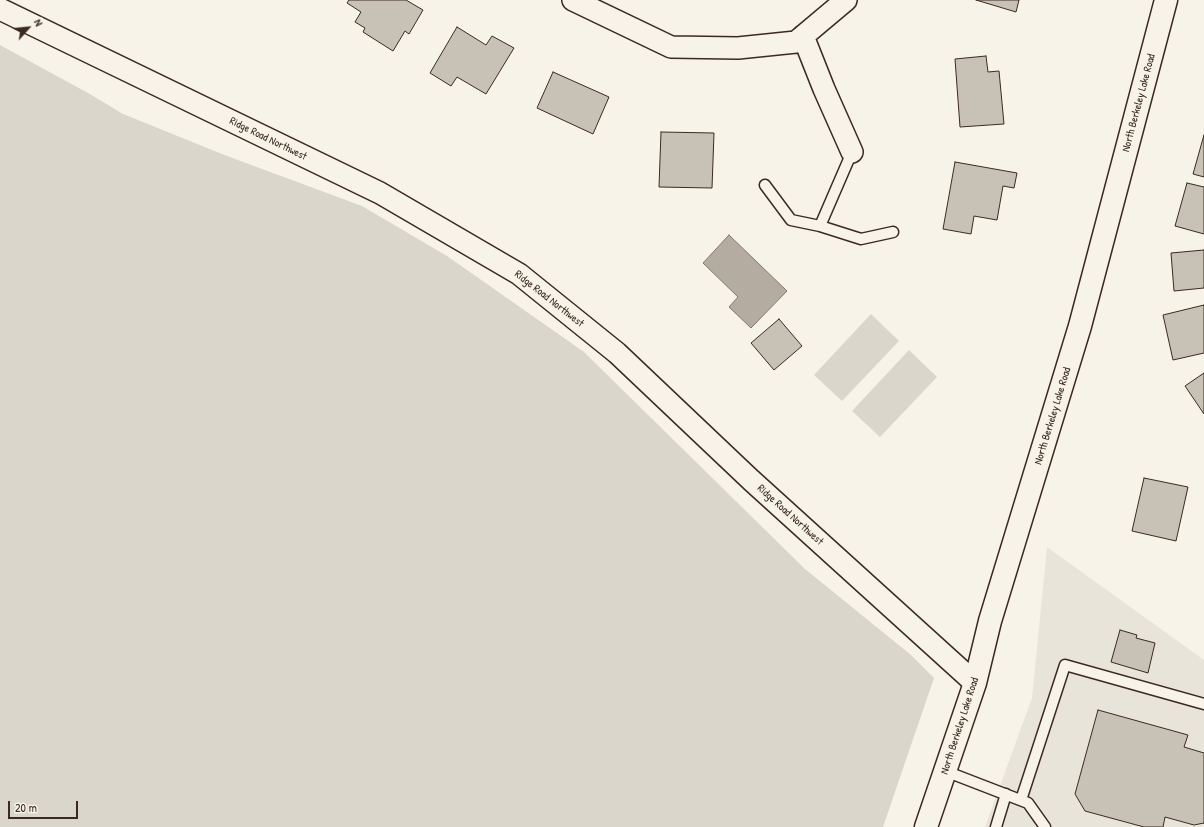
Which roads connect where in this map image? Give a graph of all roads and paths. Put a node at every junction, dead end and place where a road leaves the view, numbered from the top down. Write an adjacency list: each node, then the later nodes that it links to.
1 (573, 0): 5 (street)
2 (846, 0): 5 (street)
3 (1166, 0): 10 (street, North Berkeley Lake Road)
4 (0, 9): 10 (street, Ridge Road Northwest)
5 (803, 36): 6 (street)
6 (852, 152): 8 (lane)
7 (765, 185): 8 (lane)
8 (820, 226): 9 (lane)
9 (893, 232)
10 (975, 683): 12 (street, North Berkeley Lake Road)
11 (1204, 704): 14 (lane)
12 (945, 771): 13 (lane); 15 (street, North Berkeley Lake Road)
13 (1006, 794): 14 (lane); 16 (lane)
14 (1021, 800): 17 (lane)
15 (926, 827)
16 (996, 827)
17 (1045, 827)

